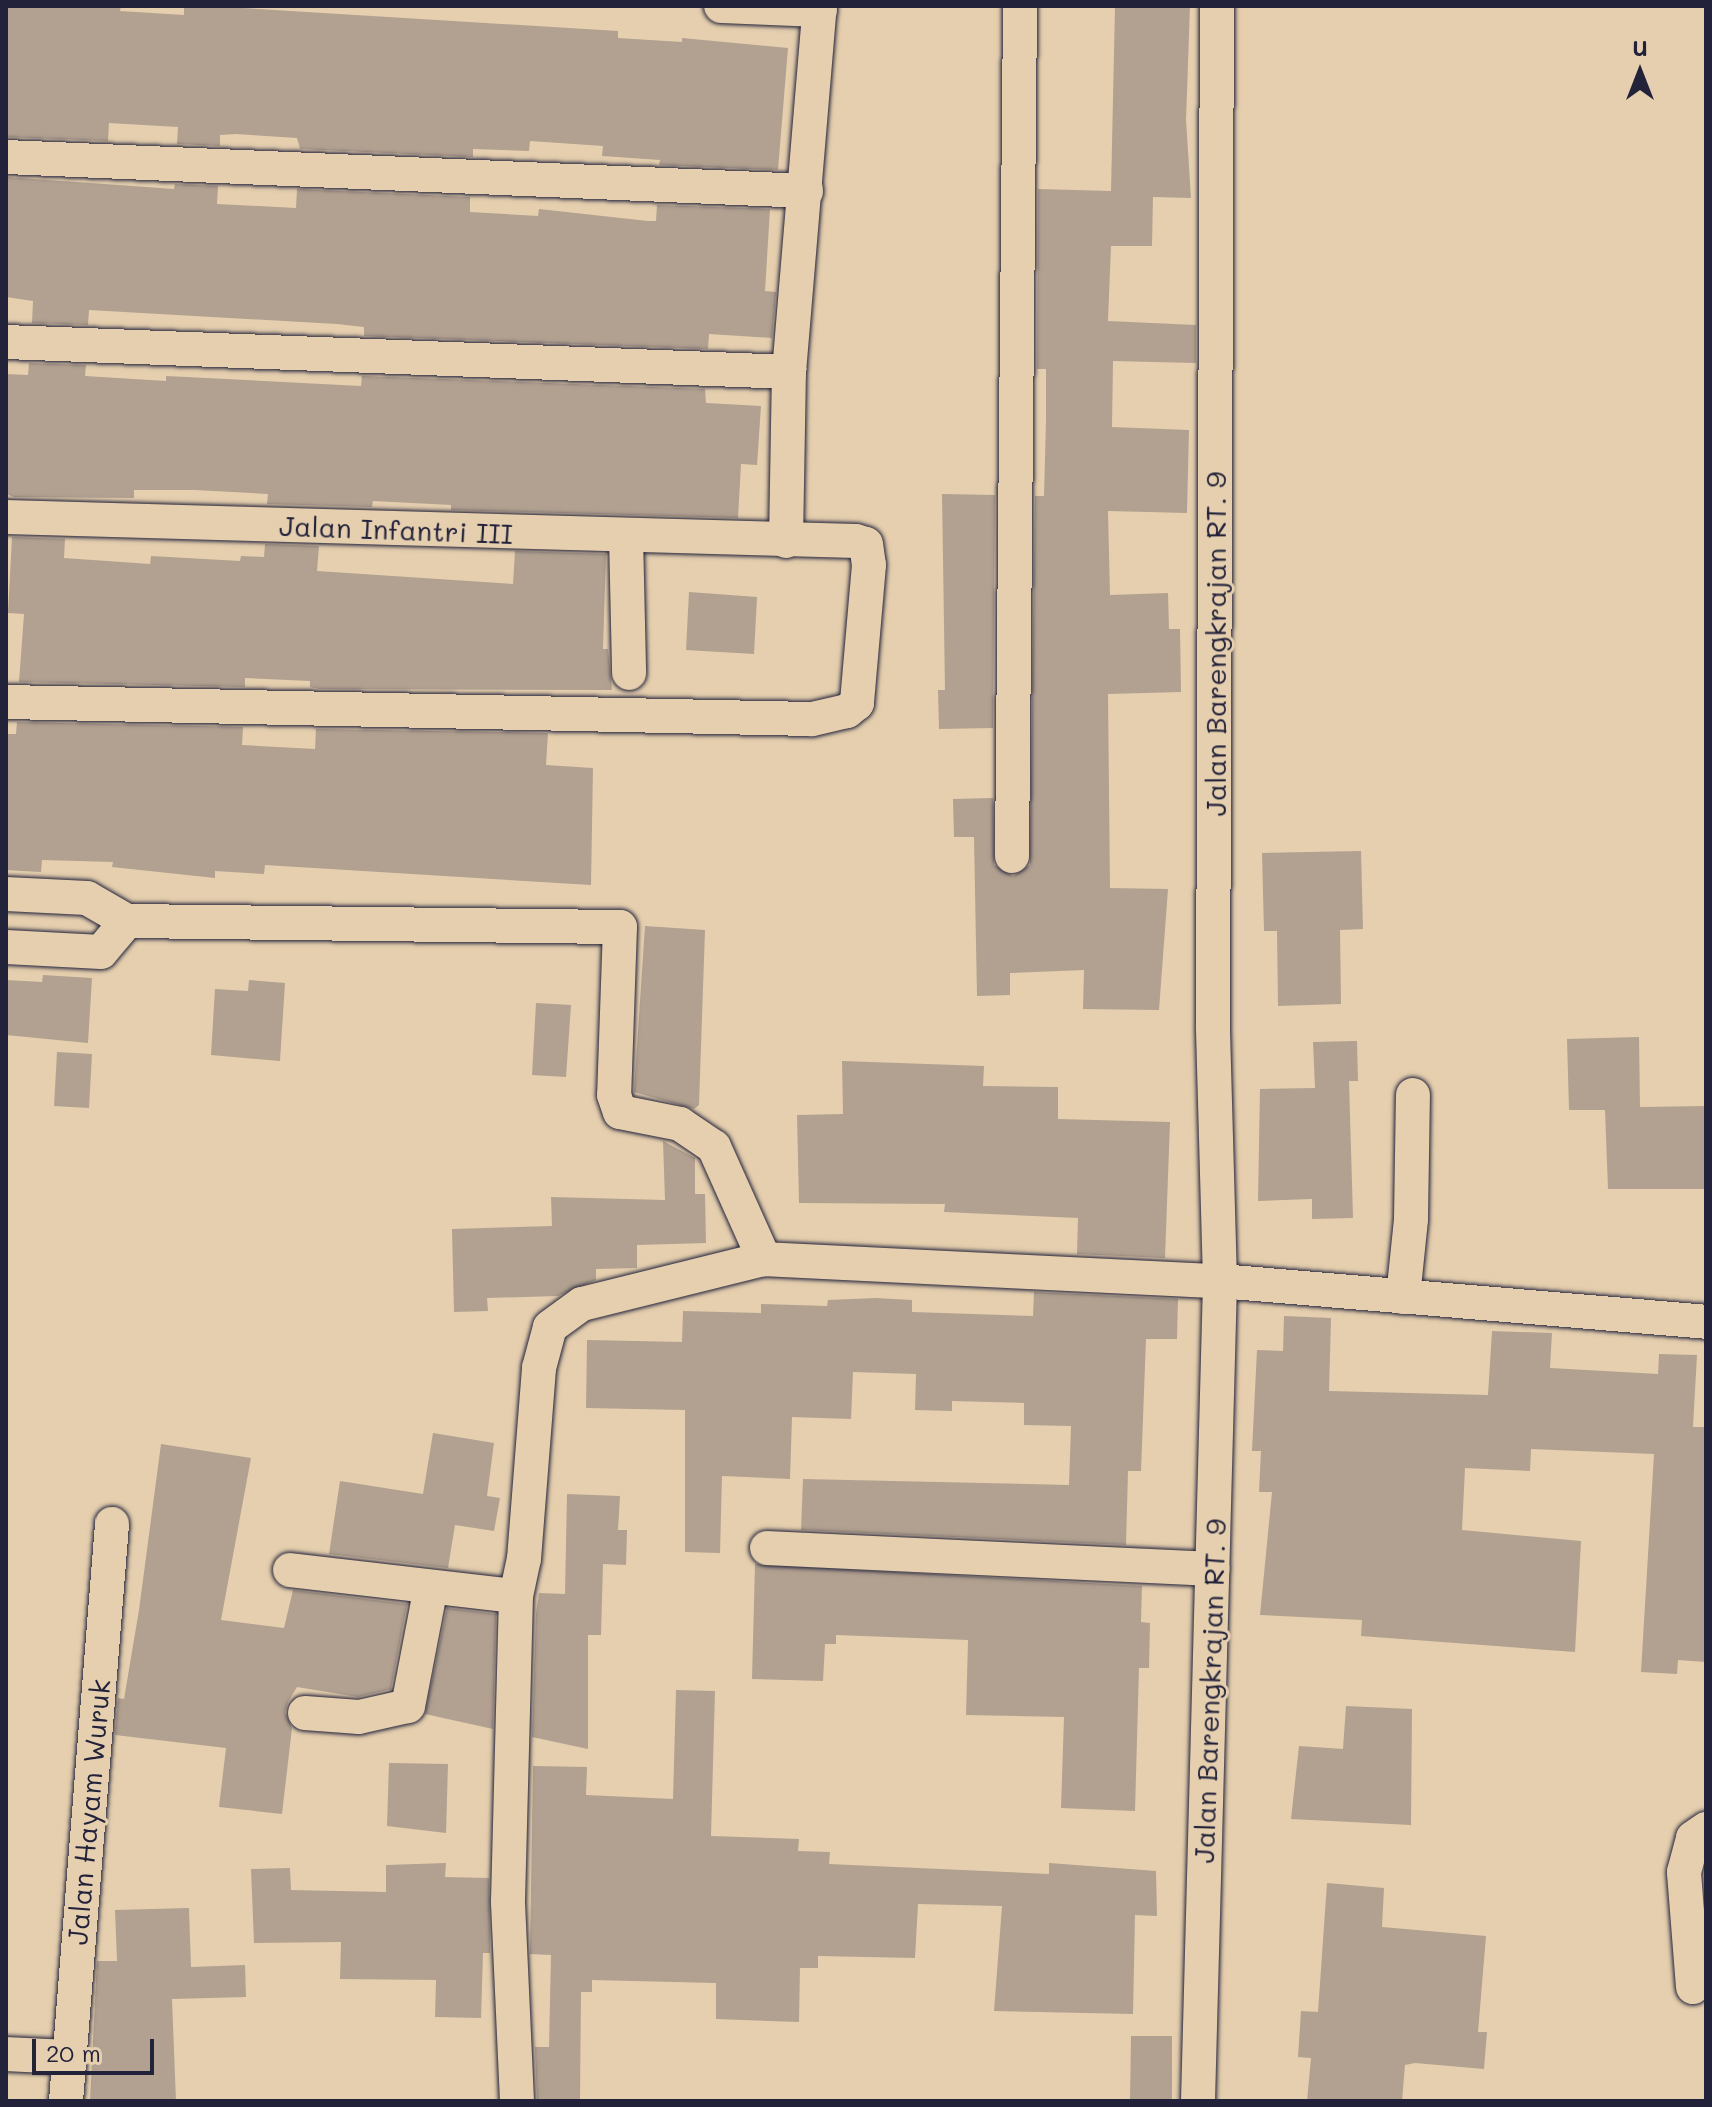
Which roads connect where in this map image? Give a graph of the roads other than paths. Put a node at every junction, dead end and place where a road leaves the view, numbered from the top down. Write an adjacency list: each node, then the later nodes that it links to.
1 (721, 6): 4 (street)
2 (1020, 6): 14 (street)
3 (1217, 6): 20 (street, Jalan Barengkrajan RT. 9)
4 (820, 8): 6 (street)
5 (6, 157): 6 (street)
6 (806, 191): 8 (street)
7 (6, 342): 8 (street)
8 (789, 372): 11 (street)
9 (6, 517): 10 (street, Jalan Infantri III)
10 (626, 536): 11 (street, Jalan Infantri III); 12 (street)
11 (786, 541): 13 (street, Jalan Infantri III)
12 (629, 673)
13 (6, 702)
14 (1012, 856)
15 (6, 894): 16 (street)
16 (127, 921): 17 (street); 19 (street)
17 (6, 947)
18 (1413, 1095): 21 (street)
19 (764, 1259): 20 (street); 28 (street)
20 (1220, 1281): 21 (street); 25 (street, Jalan Barengkrajan RT. 9)
21 (1403, 1297): 22 (street)
22 (1706, 1322)
23 (112, 1524): 33 (street, Jalan Hayam Wuruk)
24 (767, 1548): 25 (street)
25 (1213, 1569): 36 (street, Jalan Barengkrajan RT. 9)
26 (290, 1570): 27 (street)
27 (431, 1587): 28 (street); 29 (street)
28 (516, 1596): 35 (street)
29 (305, 1713)
30 (1706, 1829): 31 (street)
31 (1693, 1987)
32 (6, 2054): 33 (street)
33 (67, 2057): 34 (street, Jalan Hayam Wuruk)
34 (66, 2101)
35 (517, 2101)
36 (1198, 2101)

